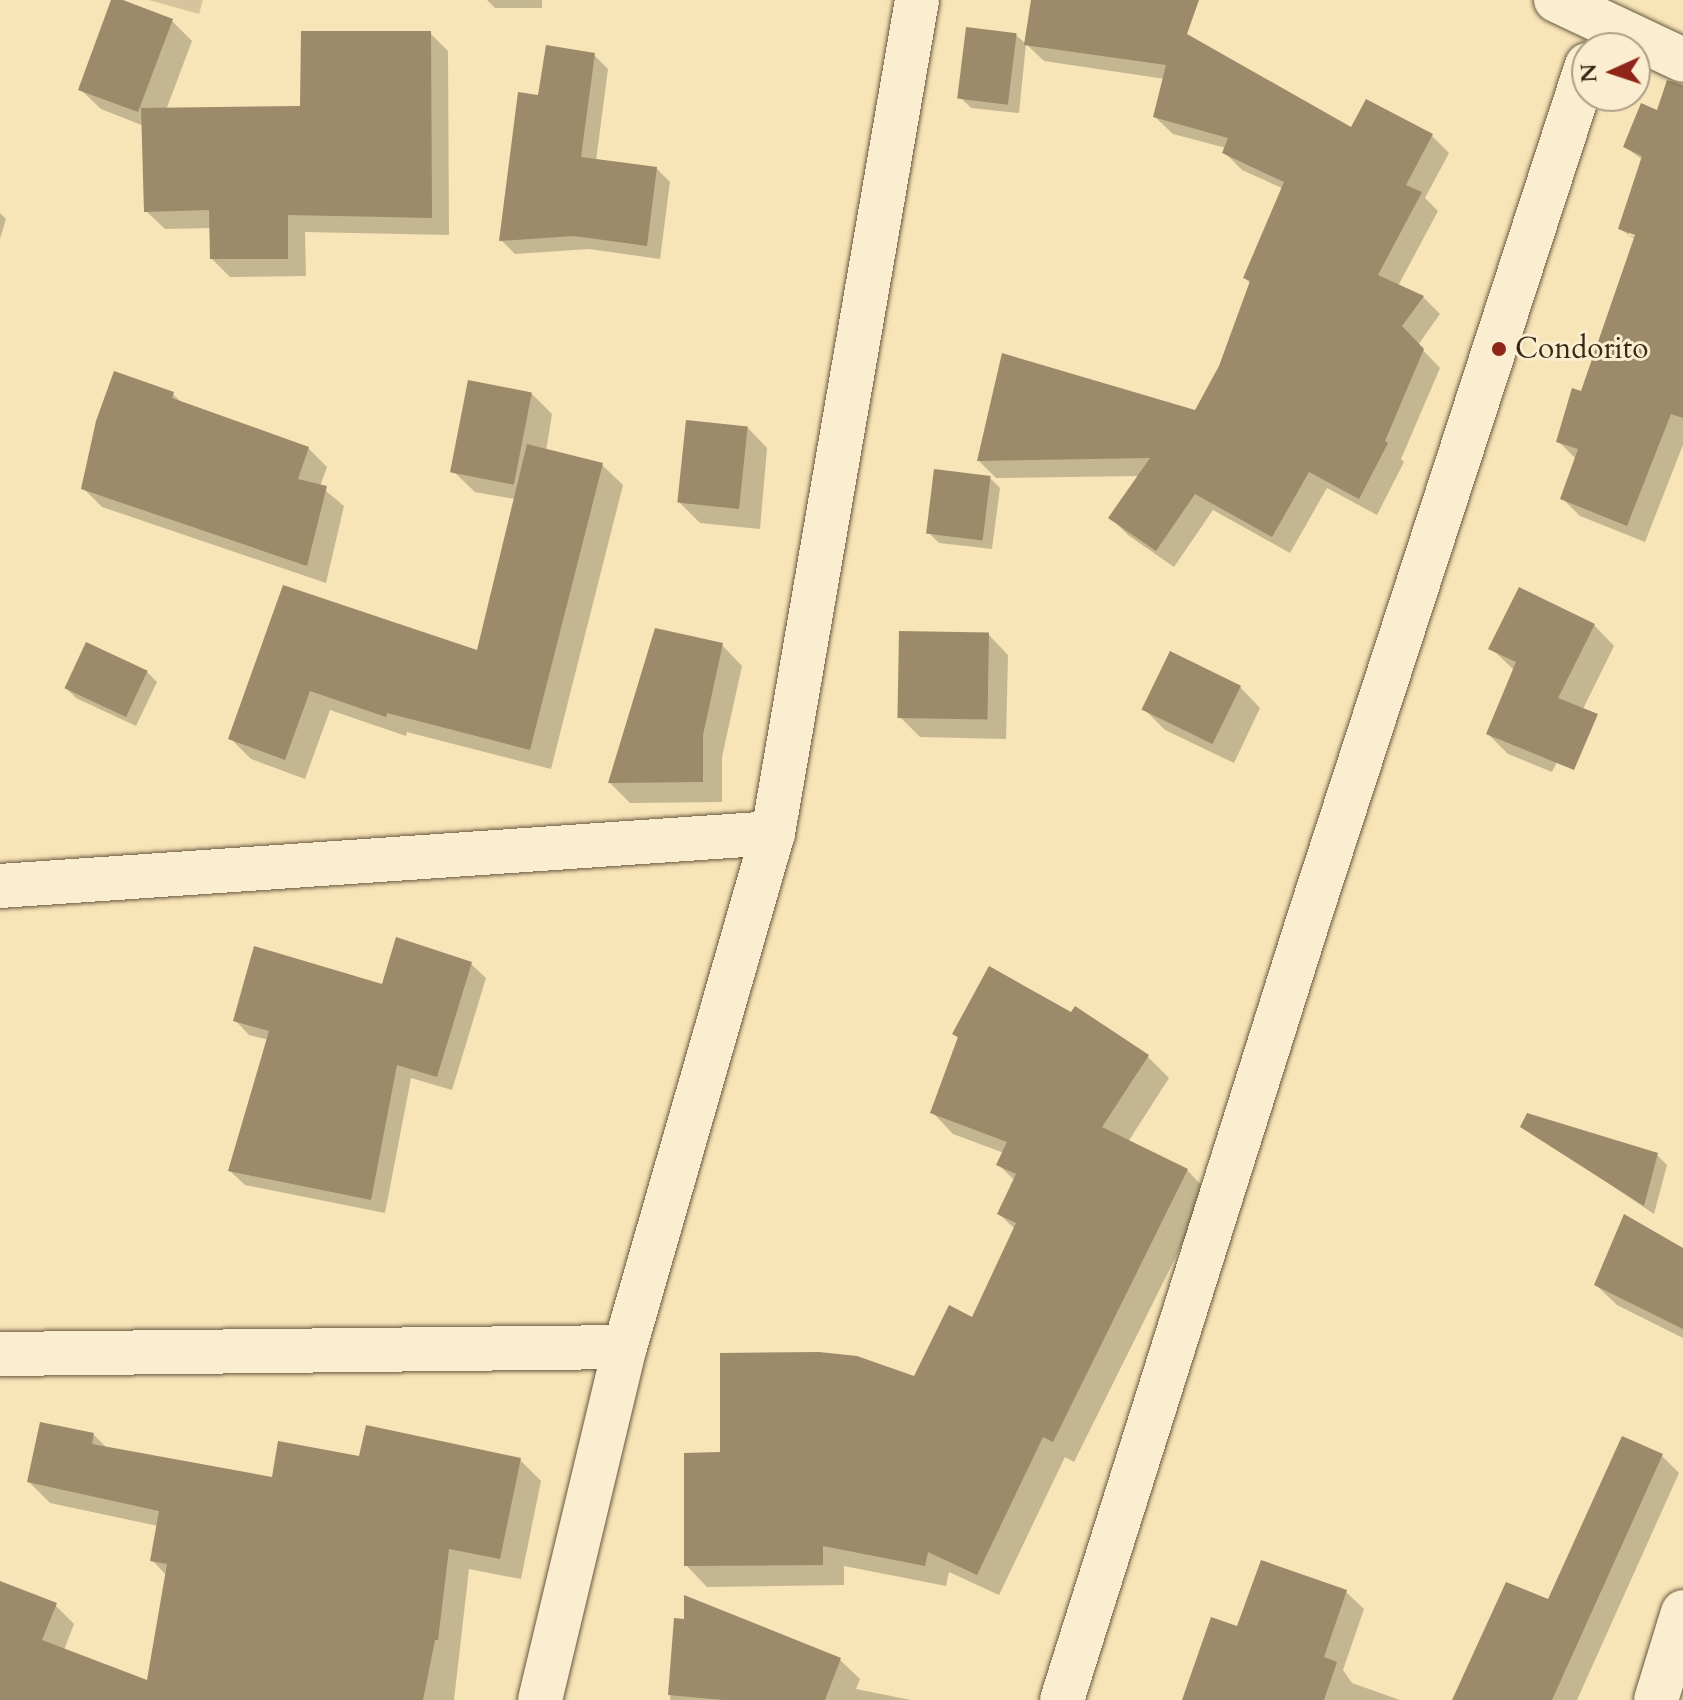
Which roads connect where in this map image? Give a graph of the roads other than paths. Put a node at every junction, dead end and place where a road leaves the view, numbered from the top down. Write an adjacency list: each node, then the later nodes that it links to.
1 (917, 0): 7 (street)
2 (1556, 0): 3 (street)
3 (1593, 32)
4 (1651, 51): 5 (street)
5 (1683, 60)
6 (1572, 112): 13 (street)
7 (773, 833): 8 (street); 9 (street)
8 (0, 886)
9 (625, 1347): 10 (street); 12 (street)
10 (0, 1354)
11 (1683, 1612): 14 (street)
12 (540, 1700)
13 (1062, 1700)
14 (1656, 1700)

